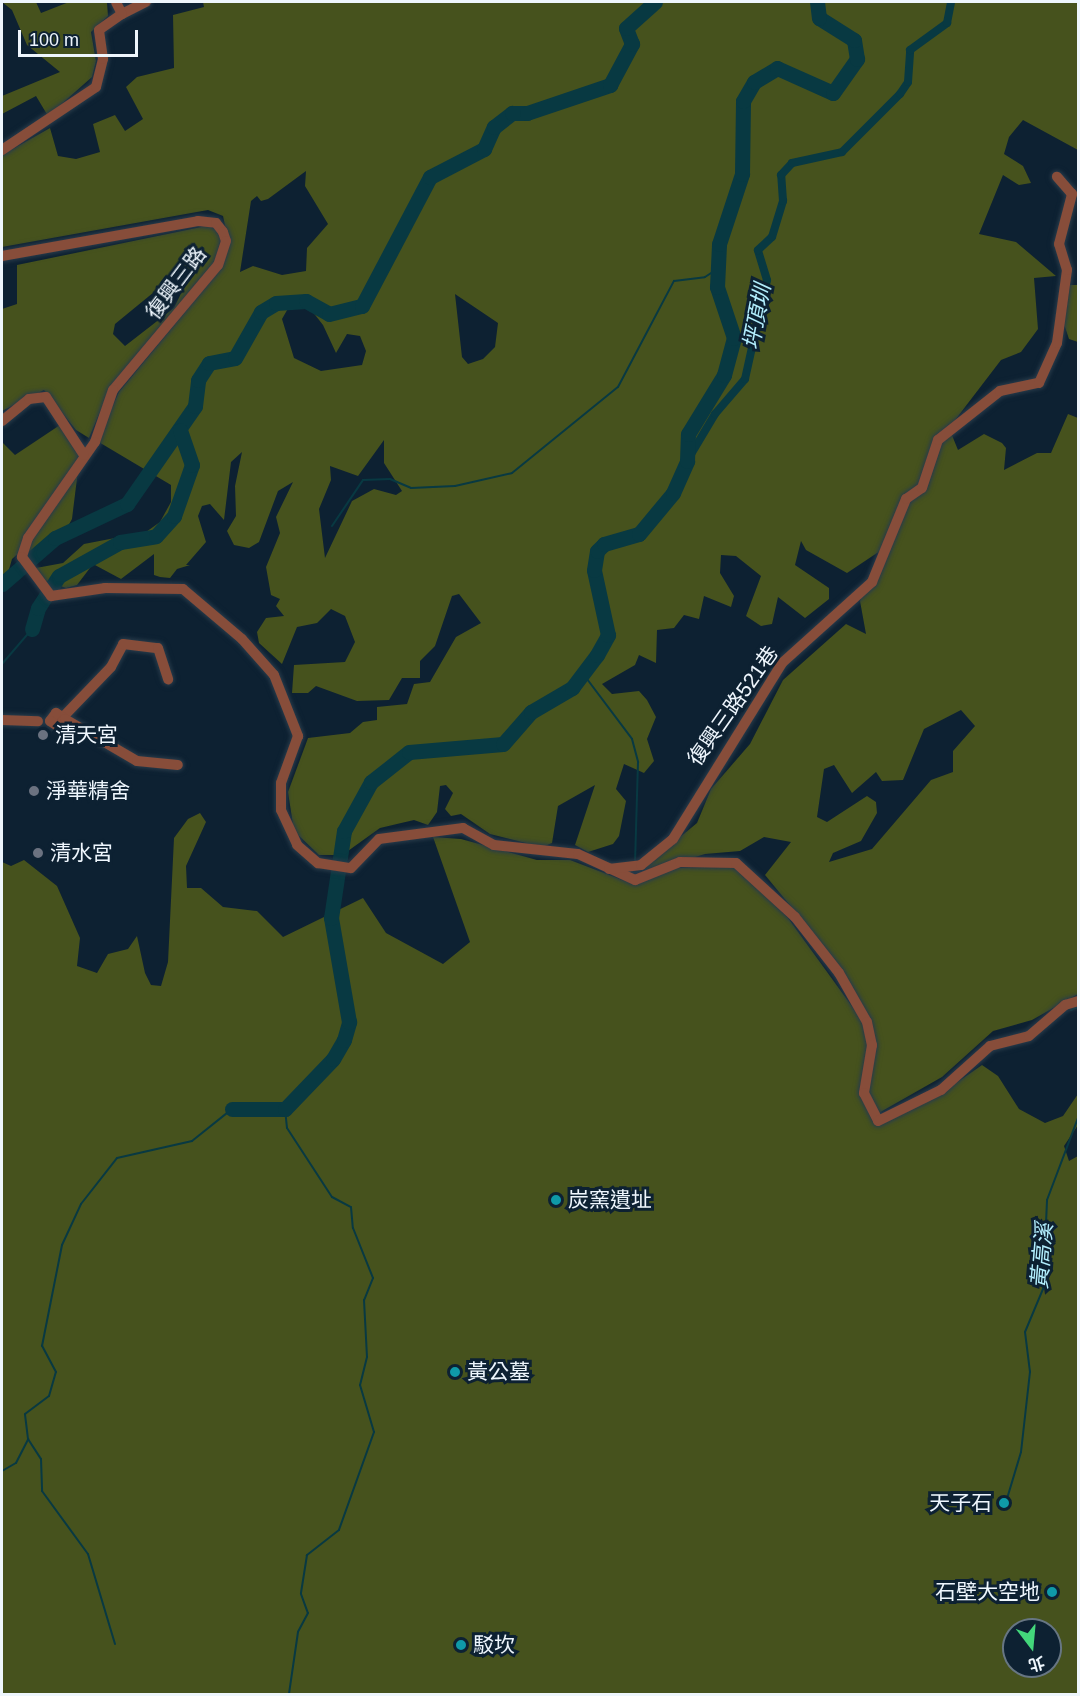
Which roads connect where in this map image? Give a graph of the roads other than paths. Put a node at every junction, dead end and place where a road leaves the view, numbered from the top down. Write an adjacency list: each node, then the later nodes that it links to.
1 (116, 2): 3 (street)
2 (146, 2): 3 (street)
3 (122, 14): 4 (street)
4 (2, 150)
5 (1057, 177): 13 (street, 復興三路521巷)
6 (2, 256): 8 (street, 復興三路)
7 (2, 421): 8 (street)
8 (84, 455): 13 (street, 復興三路)
9 (168, 679): 12 (street)
10 (2, 720): 11 (street)
11 (38, 721)
12 (178, 765)
13 (609, 869): 14 (street)
14 (1078, 1000)

